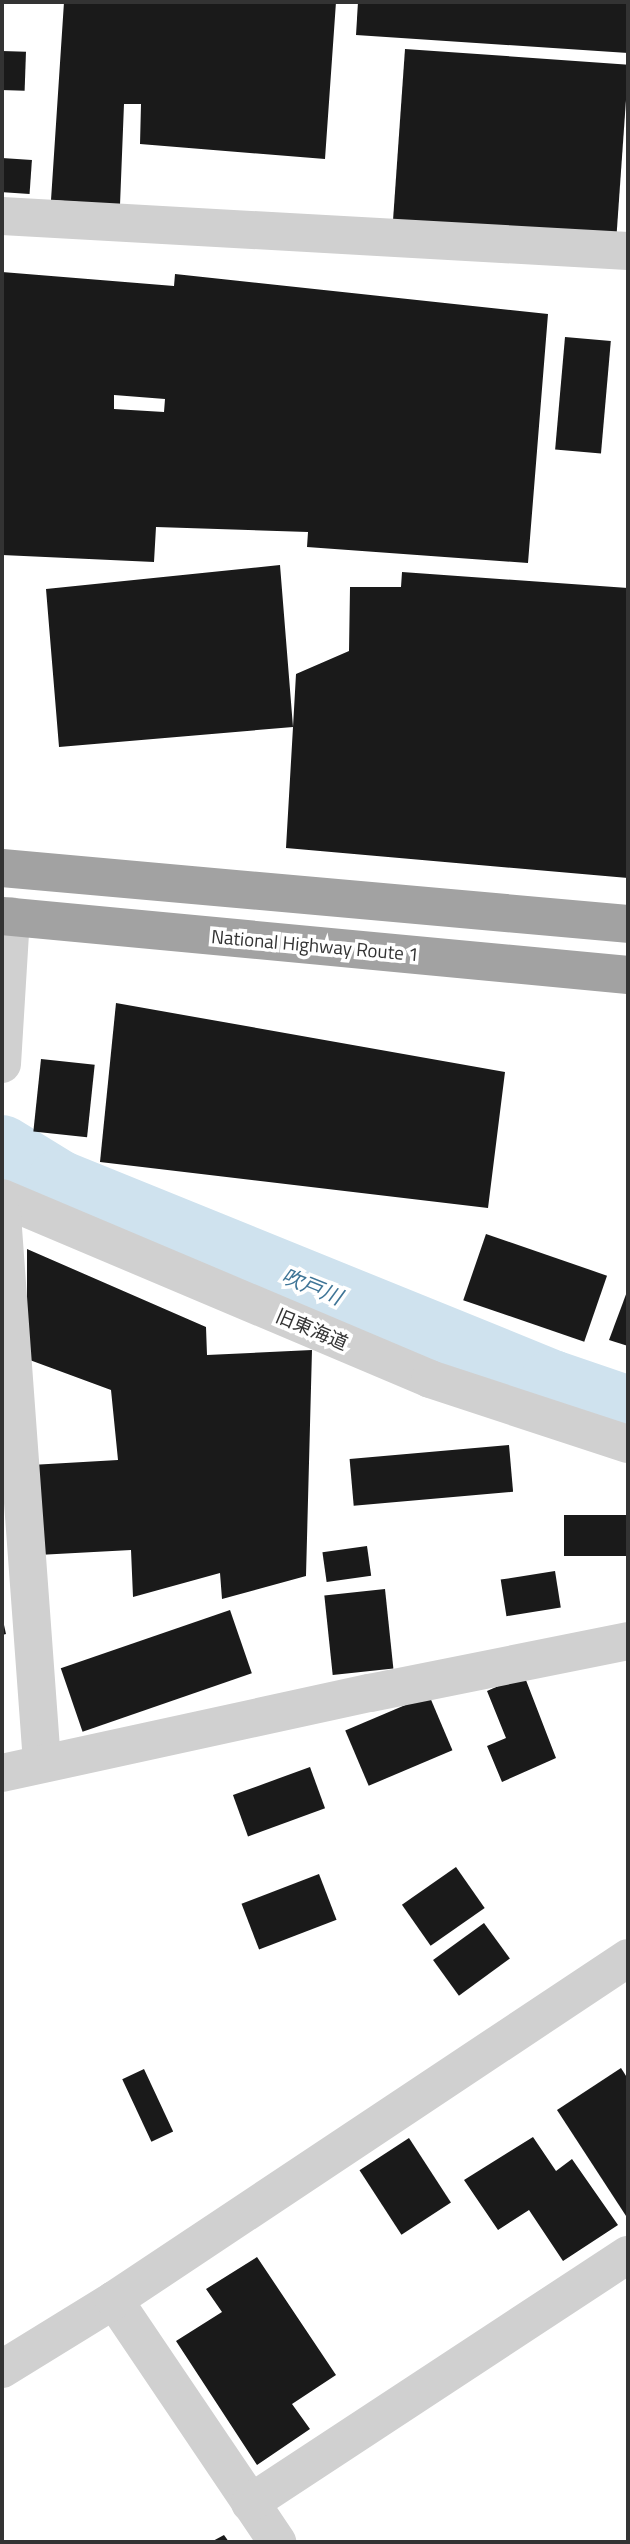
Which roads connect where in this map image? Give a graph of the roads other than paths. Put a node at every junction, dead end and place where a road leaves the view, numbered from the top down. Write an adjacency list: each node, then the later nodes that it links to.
1 (2, 216): 2 (street)
2 (628, 251)
3 (2, 868): 5 (highway)
4 (6, 916): 6 (highway, National Highway Route 1); 7 (street)
5 (628, 924)
6 (628, 975)
7 (2, 1064)
8 (2, 1198): 10 (street, 旧東海道)
9 (2, 1215): 12 (street)
10 (628, 1444)
11 (628, 1641): 12 (street)
12 (42, 1762): 13 (street)
13 (2, 1773)
14 (628, 1958): 16 (street)
15 (628, 2255): 18 (street)
16 (114, 2300): 17 (street); 18 (street)
17 (2, 2369)
18 (250, 2503): 19 (street)
19 (277, 2542)

